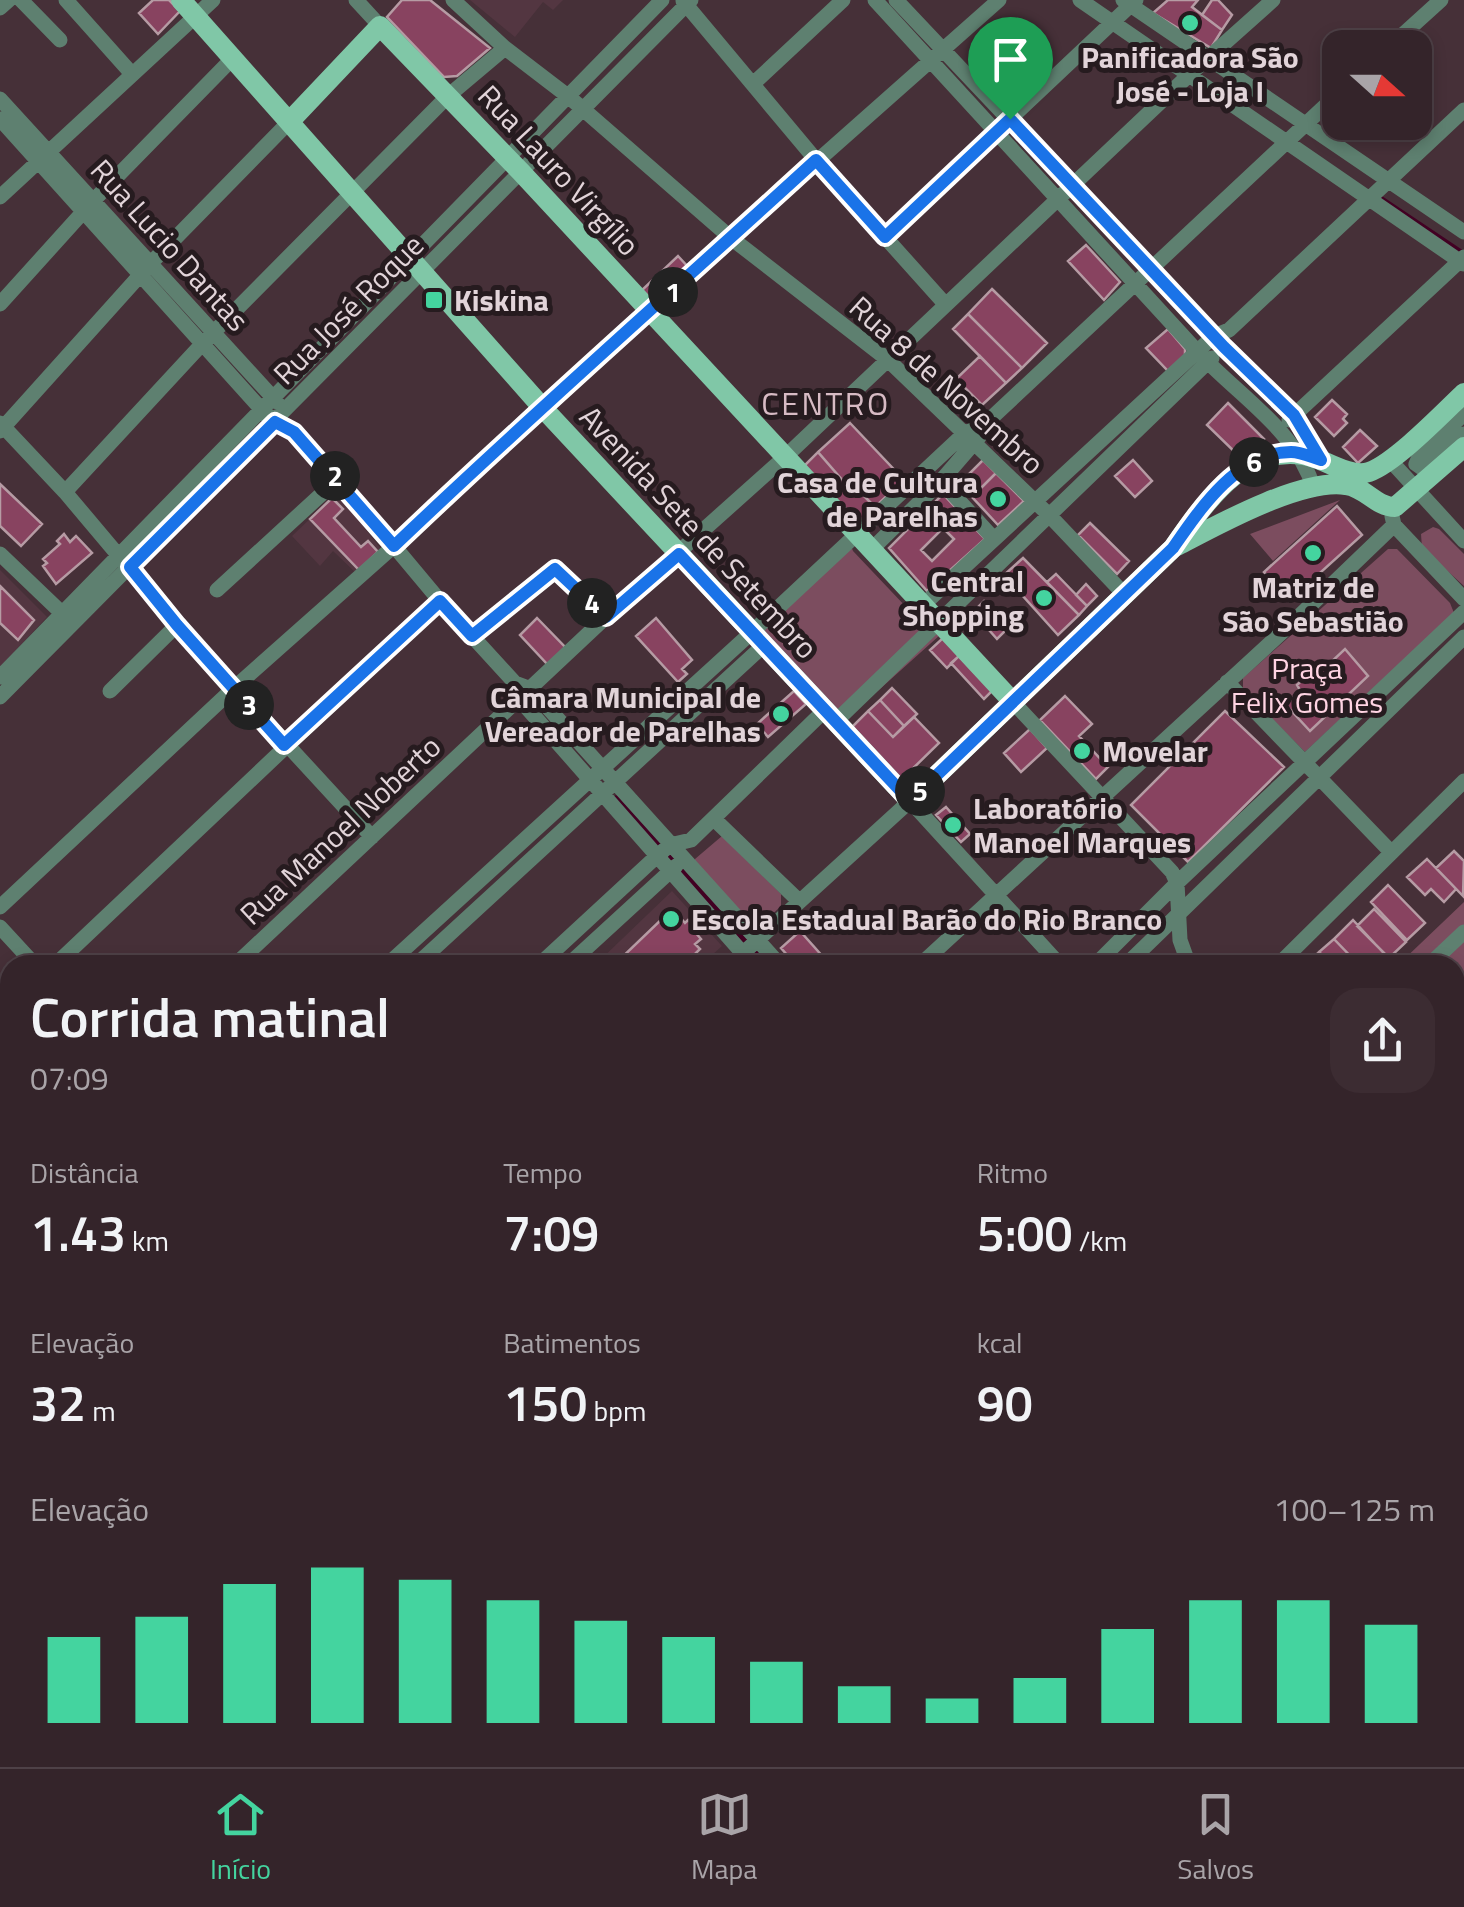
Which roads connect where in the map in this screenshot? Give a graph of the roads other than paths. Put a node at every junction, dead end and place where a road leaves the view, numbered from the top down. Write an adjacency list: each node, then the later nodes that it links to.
1 (8, 0): 17 (street)
2 (20, 0): 22 (street)
3 (66, 0): 28 (street)
4 (213, 0): 18 (street)
5 (356, 0): 20 (street)
6 (453, 0): 23 (street, Rua 8 de Novembro)
7 (662, 0): 32 (street, Rua José Roque)
8 (842, 0): 30 (street)
9 (875, 0): 27 (street)
10 (896, 0): 24 (street)
11 (999, 0): 24 (street)
12 (1080, 0): 19 (street)
13 (1273, 0): 26 (street, Rua Manoel Noberto)
14 (1440, 0): 21 (street)
15 (687, 2): 30 (street); 35 (street, Rua José Roque)
16 (1130, 2): 19 (street); 26 (street)
17 (0, 8)
18 (188, 8): 25 (main road, Avenida Sete de Setembro); 28 (street)
19 (1113, 22): 29 (street); 38 (street)
20 (380, 26): 31 (main road, Rua Lauro Virgílio); 39 (main road)
21 (1408, 30)
22 (60, 40)
23 (505, 48): 31 (street); 32 (street, Rua 8 de Novembro)
24 (944, 48): 27 (street); 38 (street)
25 (234, 58): 39 (main road, Avenida Sete de Setembro); 52 (street)
26 (1208, 58): 29 (street, Rua Manoel Noberto); 40 (street)
27 (930, 60): 41 (street); 44 (street)
28 (132, 74): 43 (street)
29 (1190, 74): 42 (street); 47 (street, Rua Manoel Noberto)
30 (754, 83): 44 (street)
31 (448, 96): 45 (main road, Rua Lauro Virgílio); 48 (street)
32 (569, 97): 35 (street, Rua 8 de Novembro); 45 (street, Rua José Roque)
33 (0, 98): 43 (street, Rua Lucio Dantas)
34 (1322, 108): 40 (street)
35 (583, 109): 45 (street, Rua José Roque); 55 (street, Rua 8 de Novembro)
36 (1464, 110): 46 (street)
37 (0, 119): 43 (street, Rua Lucio Dantas)
38 (1010, 119): 41 (street); 47 (street)
39 (290, 121): 48 (main road, Avenida Sete de Setembro); 59 (street)
40 (1305, 124): 42 (street); 46 (street)
41 (997, 131): 50 (street); 54 (street)
42 (1285, 140): 51 (street); 58 (street)
43 (42, 156): 49 (street); 52 (street, Rua Lucio Dantas)
44 (816, 160): 54 (street); 55 (street)
45 (515, 165): 57 (street, Rua José Roque); 63 (main road, Rua Lauro Virgílio)
46 (1386, 182): 51 (street); 53 (street)
47 (1072, 186): 50 (street, Rua Manoel Noberto); 58 (street)
48 (353, 194): 57 (main road, Avenida Sete de Setembro); 64 (street)
49 (0, 196)
50 (1058, 198): 60 (street); 62 (street, Rua Manoel Noberto)
51 (1369, 198): 56 (street); 65 (street)
52 (88, 207): 59 (street, Rua Lucio Dantas); 61 (street)
53 (1464, 232)
54 (885, 237): 62 (street)
55 (731, 238): 63 (street); 69 (street, Rua 8 de Novembro)
56 (1462, 260): 74 (street)
57 (417, 265): 66 (street, Rua José Roque); 67 (street, Rua José Roque); 72 (main road, Avenida Sete de Setembro)
58 (1152, 269): 60 (street); 65 (street)
59 (146, 270): 64 (street, Rua Lucio Dantas); 76 (street)
60 (1136, 284): 68 (street); 79 (street)
61 (0, 304)
62 (945, 304): 69 (street, Rua Manoel Noberto)
63 (651, 312): 72 (street); 82 (main road, Rua Lauro Virgílio)
64 (208, 337): 71 (street, Rua Lucio Dantas); 90 (street)
65 (1222, 338): 68 (street); 74 (street)
66 (327, 342): 67 (street); 71 (street, Rua José Roque)
67 (340, 356): 75 (street, Rua José Roque)
68 (1203, 357): 77 (street); 91 (street); 92 (street)
69 (887, 359): 79 (street, Rua 8 de Novembro); 82 (street, Rua Manoel Noberto)
70 (1464, 393): 83 (main road)
71 (268, 404): 75 (street, Rua Lucio Dantas); 102 (street, Rua José Roque)
72 (541, 406): 97 (street); 101 (main road, Avenida Sete de Setembro)
73 (1464, 414): 78 (street)
74 (1294, 415): 77 (street); 84 (street)
75 (280, 417): 85 (street, Rua Lucio Dantas); 102 (street, Rua José Roque)
76 (1, 427): 90 (street)
77 (1279, 430): 81 (street)
78 (1464, 434)
79 (970, 438): 86 (street); 91 (street, Rua 8 de Novembro); 94 (street)
80 (1464, 447): 89 (main road)
81 (1298, 452): 84 (main road); 88 (street); 98 (main road)
82 (785, 457): 94 (main road, Rua Lauro Virgílio); 101 (street, Rua Manoel Noberto)
83 (1389, 459): 87 (main road); 89 (street)
84 (1321, 460): 87 (main road); 88 (street)
85 (338, 479): 97 (street, Rua Lucio Dantas); 103 (street)
86 (941, 481): 95 (street); 99 (street)
87 (1369, 482): 88 (main road); 93 (main road)
88 (1322, 487): 98 (main road)
89 (1415, 490): 93 (main road); 96 (street)
90 (64, 492): 102 (street)
91 (1034, 501): 92 (street, Rua 8 de Novembro); 95 (street); 109 (street)
92 (1049, 515): 104 (street, Rua 8 de Novembro); 109 (street)
93 (1392, 516): 105 (street); 116 (street)
94 (856, 534): 99 (main road, Rua Lauro Virgílio); 114 (street)
95 (994, 539): 109 (street)
96 (1464, 541)
97 (394, 546): 106 (street, Rua Lucio Dantas); 117 (street)
98 (1173, 548): 104 (main road)
99 (872, 550): 109 (main road, Rua Lauro Virgílio)
100 (0, 554): 110 (street)
101 (679, 554): 108 (street, Rua Manoel Noberto); 114 (main road, Avenida Sete de Setembro)
102 (125, 561): 110 (street, Rua José Roque); 111 (street)
103 (217, 590)
104 (1126, 595): 121 (main road)
105 (1464, 600)
106 (440, 601): 112 (street, Rua Lucio Dantas); 123 (street)
107 (1464, 612): 124 (street)
108 (606, 617): 112 (street); 119 (street, Rua Manoel Noberto)
109 (932, 618): 121 (main road, Rua Lauro Virgílio); 122 (street)
110 (68, 619): 115 (street, Rua José Roque); 120 (street, Rua José Roque)
111 (177, 625): 117 (street); 118 (street)
112 (472, 636): 119 (street, Rua Lucio Dantas)
113 (1464, 637): 126 (street)
114 (757, 639): 122 (main road, Avenida Sete de Setembro); 125 (street)
115 (0, 676)
116 (1227, 682): 124 (street); 129 (street)
117 (234, 688): 123 (street); 141 (street)
118 (110, 691)
119 (522, 691): 125 (street, Rua Lucio Dantas); 128 (street, Rua Lucio Dantas); 132 (street, Rua Manoel Noberto)
120 (0, 697)
121 (1013, 702): 129 (street); 130 (main road)
122 (830, 716): 130 (main road, Avenida Sete de Setembro); 131 (street)
123 (284, 745): 132 (street); 148 (street)
124 (1306, 761): 126 (street); 137 (street)
125 (607, 775): 128 (street); 134 (street, Rua Lucio Dantas)
126 (1320, 775): 135 (street); 142 (street)
127 (1464, 781): 135 (street)
128 (595, 788): 134 (street, Rua Lucio Dantas); 139 (street); 143 (street)
129 (1102, 796): 137 (street); 138 (street)
130 (910, 801): 138 (street); 140 (street)
131 (714, 819): 133 (street); 140 (street)
132 (372, 838): 149 (street, Rua Manoel Noberto)
133 (690, 840): 134 (street); 136 (street)
134 (664, 851): 136 (street, Rua Lucio Dantas); 152 (street)
135 (1391, 852): 162 (street)
136 (677, 865): 146 (street, Rua Lucio Dantas); 153 (street); 154 (street, Rua Lucio Dantas)
137 (1177, 883): 142 (street); 159 (street)
138 (996, 895): 157 (street); 158 (street)
139 (456, 901): 143 (street); 150 (street)
140 (799, 901): 146 (street)
141 (0, 906)
142 (1177, 914): 160 (street); 161 (street)
143 (468, 916): 151 (street)
144 (0, 927): 147 (street)
145 (1464, 932): 163 (street)
146 (758, 940): 155 (street); 156 (street, Rua Lucio Dantas)
147 (26, 955)
148 (65, 955)
149 (246, 955)
150 (398, 955)
151 (427, 955)
152 (550, 955)
153 (579, 955)
154 (738, 955)
155 (747, 955)
156 (771, 955)
157 (931, 955)
158 (1051, 955)
159 (1105, 955)
160 (1136, 955)
161 (1185, 955)
162 (1288, 955)
163 (1440, 955)

